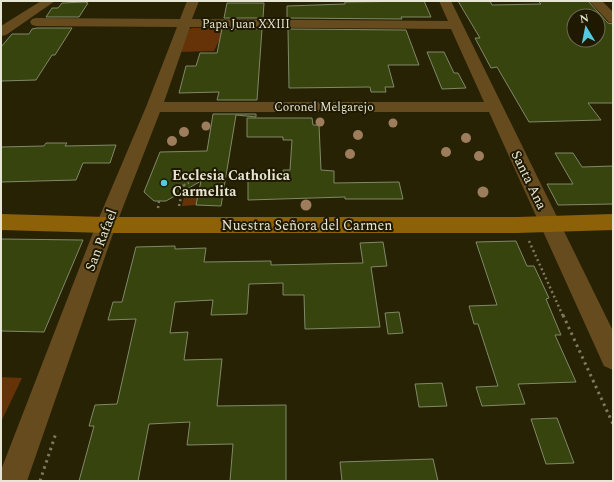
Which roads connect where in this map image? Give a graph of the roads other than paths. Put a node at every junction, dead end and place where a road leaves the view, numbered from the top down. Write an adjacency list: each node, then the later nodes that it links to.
1 (49, 1): 9 (street)
2 (193, 1): 7 (street, San Rafael)
3 (445, 1): 8 (street, Santa Ana)
4 (595, 1): 5 (street)
5 (613, 20)
6 (36, 22): 7 (street, Papa Juan XXIII)
7 (186, 23): 8 (street, Papa Juan XXIII); 10 (street, San Rafael)
8 (456, 25): 11 (street, Santa Ana)
9 (1, 32)
10 (154, 107): 11 (street, Coronel Melgarejo); 15 (street, San Rafael)
11 (493, 107): 14 (street, Santa Ana)
12 (1, 222): 15 (street, Nuestra Señora del Carmen)
13 (613, 222): 14 (street, Nuestra Señora del Carmen)
14 (551, 224): 15 (street, Nuestra Señora del Carmen); 16 (street, Santa Ana)
15 (106, 225): 17 (street, San Rafael)
16 (613, 358)
17 (12, 481)

